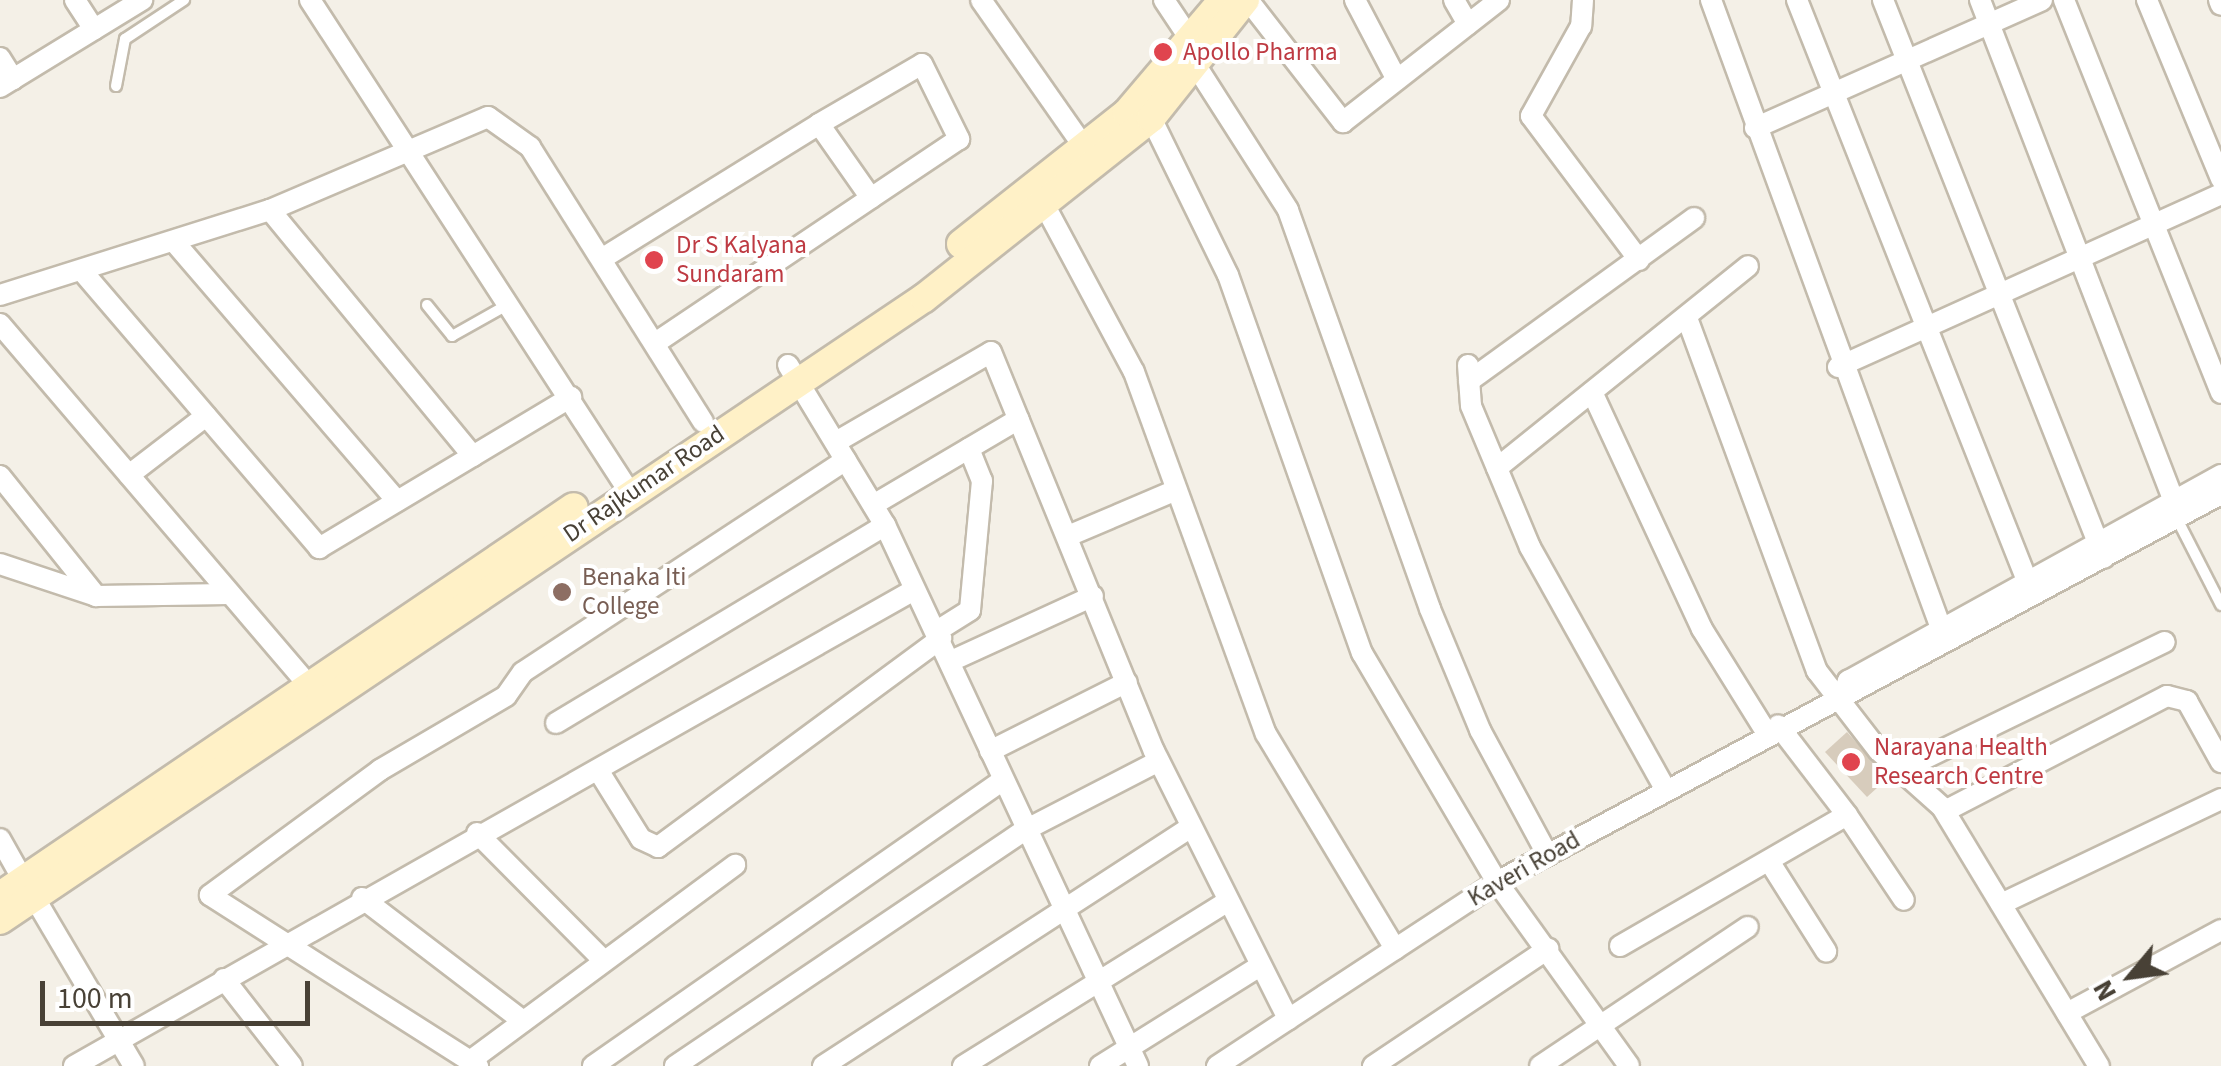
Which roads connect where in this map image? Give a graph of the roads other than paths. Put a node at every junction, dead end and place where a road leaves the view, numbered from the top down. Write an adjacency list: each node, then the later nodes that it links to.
1 (75, 0): 22 (street)
2 (142, 0): 22 (street)
3 (184, 0): 29 (lane)
4 (310, 0): 35 (street)
5 (981, 0): 34 (street)
6 (1164, 0): 23 (street)
7 (1223, 0): 23 (main road, Dr Rajkumar Road)
8 (1247, 0): 26 (main road, Dr Rajkumar Road); 27 (street)
9 (1355, 0): 27 (street)
10 (1454, 0): 21 (street)
11 (1499, 0): 21 (street)
12 (1583, 0): 46 (street)
13 (1710, 0): 33 (street)
14 (1797, 0): 30 (street)
15 (1883, 0): 25 (street)
16 (1980, 0): 20 (street)
17 (2042, 0): 20 (street)
18 (2064, 0): 42 (street)
19 (2147, 0): 36 (street)
20 (1990, 20): 25 (street); 44 (street)
21 (1468, 24): 27 (street)
22 (94, 29): 28 (street)
23 (1190, 39): 34 (main road, Dr Rajkumar Road)
24 (0, 58): 28 (street)
25 (1909, 60): 30 (street); 49 (street)
26 (1198, 69): 31 (main road, Dr Rajkumar Road); 111 (street)
27 (1398, 80)
28 (7, 83)
29 (116, 86)
30 (1838, 93): 33 (street); 55 (street)
31 (1151, 118): 39 (main road, Dr Rajkumar Road); 114 (street)
32 (818, 124): 38 (street); 38 (street); 45 (street)
33 (1755, 128): 57 (street)
34 (1084, 148): 58 (main road, Dr Rajkumar Road)
35 (410, 150): 40 (street); 45 (street); 51 (street)
36 (2221, 179)
37 (2221, 194): 42 (street)
38 (870, 198): 56 (street)
39 (1045, 206): 58 (main road, Dr Rajkumar Road); 73 (street)
40 (270, 210): 43 (street); 67 (street)
41 (1694, 218): 46 (street)
42 (2152, 224): 44 (street); 60 (street)
43 (176, 244): 48 (street); 75 (street)
44 (2079, 255): 49 (street); 77 (street)
45 (603, 258): 56 (street)
46 (1639, 260): 68 (street)
47 (1748, 266): 53 (street)
48 (82, 271): 50 (street); 62 (street)
49 (1994, 292): 55 (street); 80 (street)
50 (0, 296)
51 (510, 303): 52 (lane); 61 (street)
52 (426, 305)
53 (1687, 318): 59 (street); 94 (street)
54 (0, 324): 70 (street)
55 (1919, 326): 57 (street); 82 (street)
56 (658, 341): 64 (street)
57 (1838, 367): 88 (street)
58 (793, 373): 64 (main road, Dr Rajkumar Road); 66 (street); 72 (main road, Dr Rajkumar Road)
59 (1592, 392): 68 (street); 96 (street)
60 (2221, 393)
61 (572, 397): 67 (street); 72 (street)
62 (206, 416): 70 (street); 75 (street)
63 (1019, 419): 65 (street); 66 (street); 79 (street)
64 (703, 422): 72 (main road, Dr Rajkumar Road)
65 (969, 448): 76 (street); 89 (street)
66 (841, 451): 76 (street); 124 (street)
67 (473, 456): 75 (street)
68 (1497, 468): 103 (street)
69 (0, 476): 85 (street)
70 (128, 476): 84 (street)
71 (2221, 476): 77 (street, Kaveri Road)
72 (625, 485): 93 (main road, Dr Rajkumar Road)
73 (1174, 492): 79 (street); 127 (street)
74 (2221, 494): 77 (street, Kaveri Road)
75 (398, 501)
76 (873, 505): 78 (street)
77 (2174, 508): 80 (street, Kaveri Road); 87 (lane)
78 (885, 525): 83 (street); 95 (street)
79 (1068, 536): 86 (street)
80 (2099, 550): 82 (street, Kaveri Road); 94 (street, Kaveri Road)
81 (0, 564): 85 (street)
82 (2028, 583): 88 (street, Kaveri Road)
83 (914, 590): 89 (street); 100 (street)
84 (229, 594): 85 (street); 93 (street)
85 (96, 596)
86 (1093, 596): 91 (street); 92 (street)
87 (2221, 605)
88 (1942, 631): 94 (street, Kaveri Road)
89 (939, 635): 91 (street); 100 (street)
90 (2165, 642): 101 (street)
91 (952, 661): 97 (street)
92 (1127, 682): 97 (street); 98 (street)
93 (315, 692): 115 (main road, Dr Rajkumar Road)
94 (1839, 696): 96 (street, Kaveri Road); 101 (street)
95 (556, 723)
96 (1772, 729): 103 (street, Kaveri Road); 106 (street)
97 (990, 751): 102 (street)
98 (1159, 761): 107 (street); 108 (street)
99 (2221, 762): 105 (street)
100 (598, 770): 109 (street)
101 (1901, 770): 105 (street)
102 (1002, 780): 108 (street); 143 (street)
103 (1666, 790): 111 (street, Kaveri Road)
104 (2221, 799): 119 (street)
105 (1945, 811): 119 (street)
106 (1847, 816): 112 (street); 117 (street)
107 (1190, 828): 118 (street); 120 (street)
108 (1027, 829): 120 (street); 144 (street)
109 (477, 833): 116 (street); 129 (street)
110 (0, 839): 115 (street)
111 (1547, 854): 114 (street, Kaveri Road)
112 (1769, 861): 125 (street); 128 (street)
113 (735, 866): 129 (street)
114 (1497, 882): 126 (street); 127 (street, Kaveri Road)
115 (19, 891): 121 (main road, Dr Rajkumar Road); 137 (street)
116 (362, 898): 124 (street); 135 (street)
117 (1904, 900)
118 (1226, 902): 130 (street); 132 (street)
119 (2001, 904): 133 (street)
120 (1058, 906): 132 (street); 145 (street)
121 (0, 920)
122 (1748, 927): 136 (street)
123 (2221, 930): 133 (street)
124 (282, 943): 131 (street); 139 (street)
125 (1620, 946)
126 (1548, 948): 136 (street); 149 (street)
127 (1396, 949): 134 (street, Kaveri Road)
128 (1826, 951)
129 (604, 961): 135 (street)
130 (1260, 966): 134 (street); 138 (street)
131 (224, 979): 137 (street); 142 (street)
132 (1096, 982): 138 (street); 146 (street)
133 (2067, 1013): 152 (street)
134 (1288, 1019): 148 (street, Kaveri Road)
135 (524, 1021): 139 (street)
136 (1602, 1024): 150 (street); 151 (street)
137 (120, 1041): 140 (street); 141 (street)
138 (1134, 1057): 147 (street)
139 (474, 1063)
140 (74, 1066)
141 (134, 1066)
142 (292, 1066)
143 (593, 1066)
144 (675, 1066)
145 (823, 1066)
146 (964, 1066)
147 (1100, 1066)
148 (1216, 1066)
149 (1372, 1066)
150 (1540, 1066)
151 (1629, 1066)
152 (2099, 1066)

